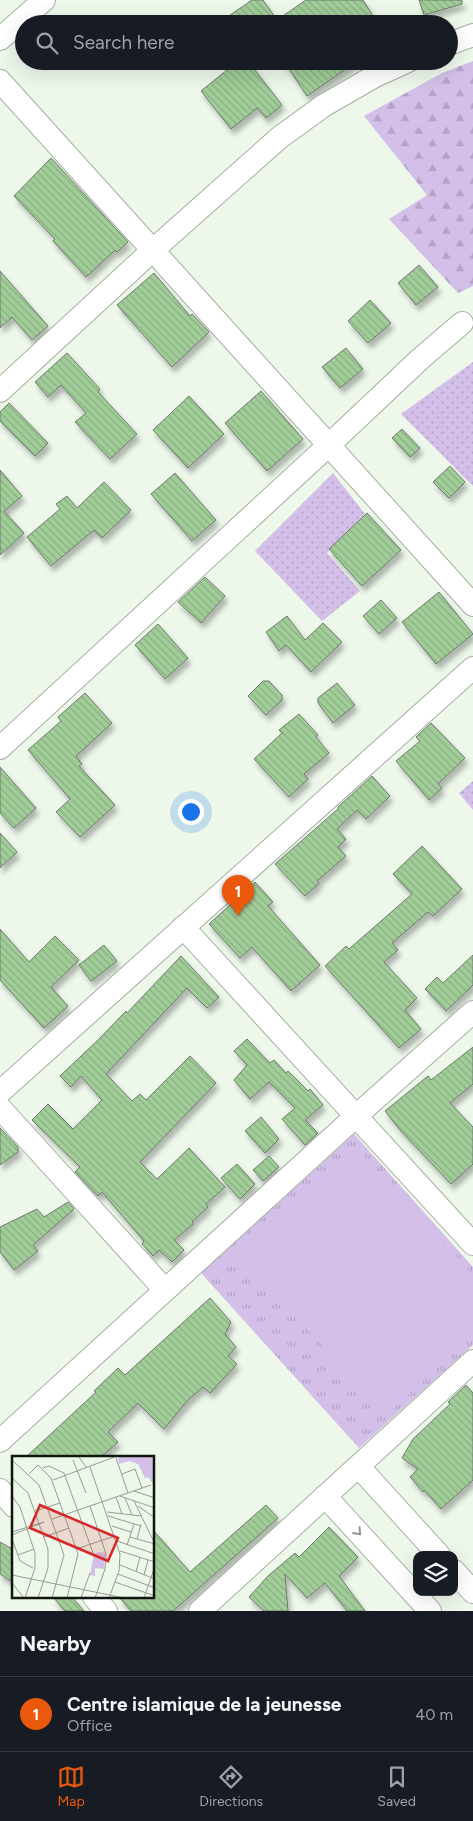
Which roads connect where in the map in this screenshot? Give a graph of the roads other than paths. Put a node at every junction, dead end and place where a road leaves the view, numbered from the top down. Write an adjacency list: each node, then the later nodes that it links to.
1 (44, 0): 2 (street)
2 (27, 15)
3 (15, 26): 5 (street)
4 (473, 36): 6 (street)
5 (0, 39)
6 (458, 41)
7 (388, 70): 9 (street)
8 (0, 81): 9 (street)
9 (153, 250): 11 (street); 12 (street)
10 (462, 323): 12 (street)
11 (0, 392)
12 (329, 446): 13 (street); 15 (street)
13 (473, 605)
14 (473, 668): 16 (street)
15 (0, 748)
16 (183, 927): 18 (street); 20 (street)
17 (473, 1012): 20 (street)
18 (0, 1092)
19 (0, 1108): 22 (street)
20 (356, 1116): 21 (street); 22 (street)
21 (473, 1244)
22 (165, 1290): 24 (street)
23 (473, 1361): 25 (street)
24 (0, 1441)
25 (359, 1467): 27 (street); 29 (street)
26 (0, 1490): 28 (street)
27 (325, 1496): 34 (street); 35 (street, one-way to 35)
28 (12, 1504)
29 (435, 1551)
30 (458, 1575): 31 (street)
31 (473, 1592)
32 (95, 1598): 33 (street)
33 (106, 1611)
34 (200, 1611)
35 (430, 1611)

